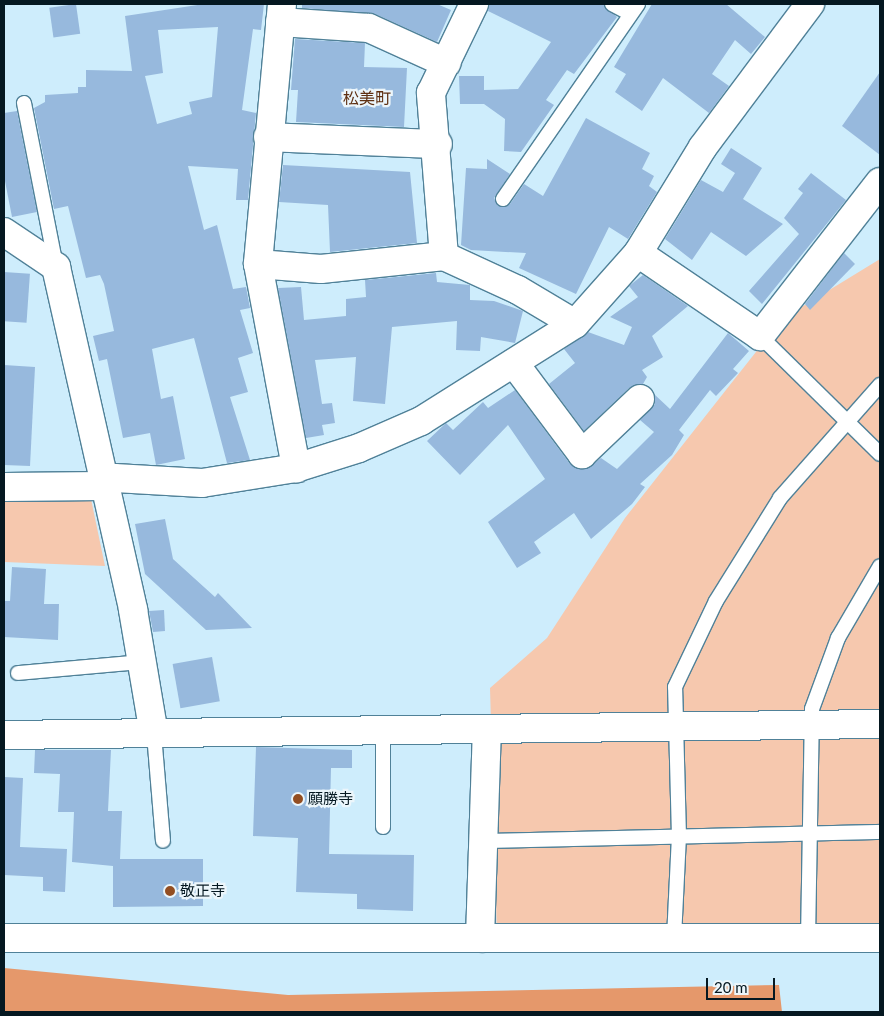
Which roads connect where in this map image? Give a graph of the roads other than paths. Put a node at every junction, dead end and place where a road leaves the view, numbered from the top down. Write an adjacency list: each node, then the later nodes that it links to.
1 (474, 4): 6 (street)
2 (612, 4): 4 (lane)
3 (810, 4): 13 (street)
4 (635, 9): 11 (lane)
5 (281, 13): 6 (street); 8 (street)
6 (446, 63): 9 (street)
7 (24, 102): 16 (lane)
8 (268, 137): 9 (street); 15 (street)
9 (438, 144): 14 (street)
10 (880, 182): 18 (street)
11 (503, 200)
12 (4, 232): 16 (street)
13 (638, 253): 17 (street); 18 (street)
14 (444, 256): 15 (street); 17 (street)
15 (258, 264): 24 (street)
16 (56, 267): 25 (street)
17 (575, 324): 19 (street)
18 (760, 336): 22 (lane)
19 (514, 363): 21 (street); 24 (street)
20 (880, 385): 22 (lane)
21 (640, 399)
22 (845, 420): 23 (lane); 32 (lane)
23 (880, 454)
24 (296, 468): 25 (street)
25 (102, 486): 26 (street); 28 (street)
26 (4, 487)
27 (880, 566): 31 (lane)
28 (142, 662): 29 (lane); 35 (street)
29 (18, 674)
30 (880, 724): 31 (street)
31 (811, 725): 32 (street); 39 (lane)
32 (675, 726): 34 (street); 40 (lane)
33 (383, 731): 34 (street); 35 (street); 37 (lane)
34 (487, 732): 41 (street)
35 (154, 734): 36 (street); 42 (lane)
36 (4, 736)
37 (383, 827)
38 (880, 832): 39 (lane)
39 (810, 834): 40 (lane); 47 (lane)
40 (679, 837): 41 (lane); 45 (lane)
41 (483, 841): 44 (street)
42 (162, 842)
43 (4, 938): 44 (street)
44 (480, 938): 45 (street)
45 (674, 938): 47 (street)
46 (880, 938): 47 (street)
47 (808, 939)

